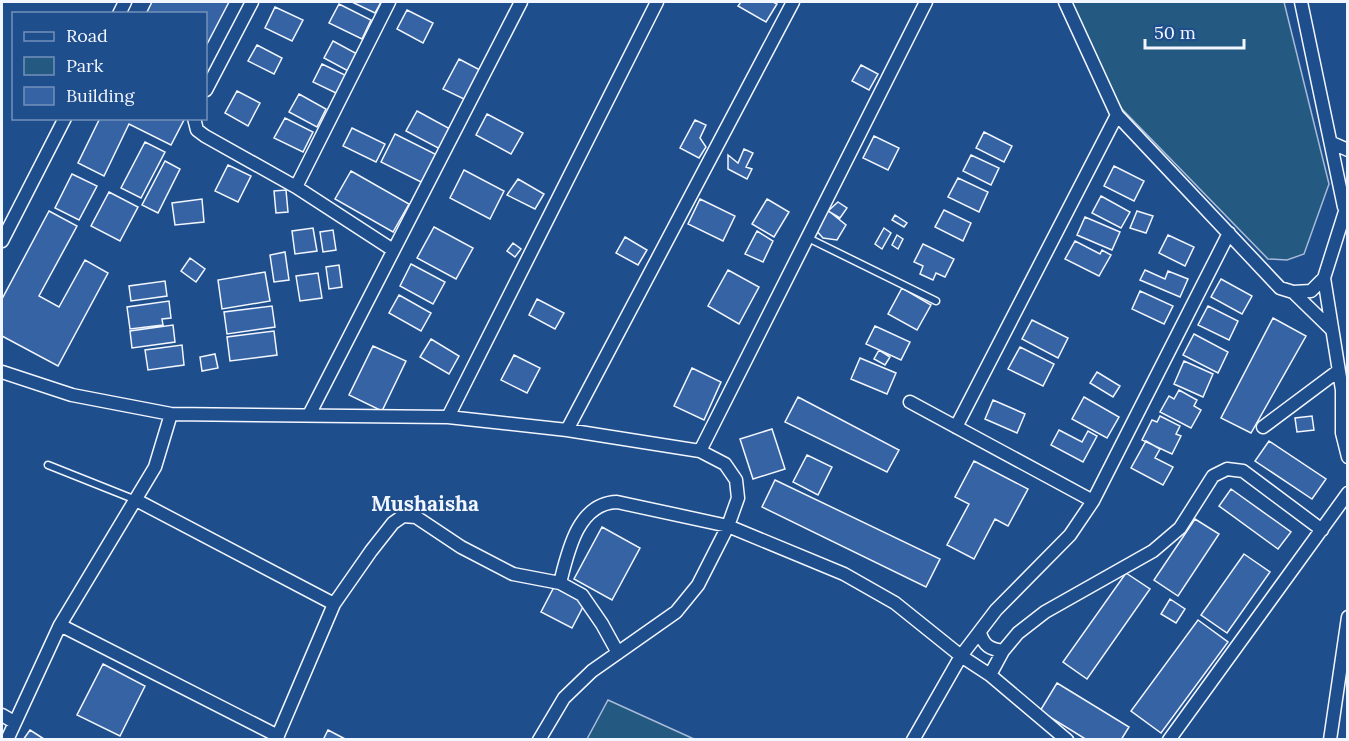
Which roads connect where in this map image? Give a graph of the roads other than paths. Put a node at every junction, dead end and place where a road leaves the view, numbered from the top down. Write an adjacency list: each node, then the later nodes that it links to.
1 (252, 2): 9 (street)
2 (389, 2): 15 (street)
3 (521, 2): 20 (street)
4 (657, 2): 31 (street)
5 (793, 2): 34 (street)
6 (926, 2): 18 (street)
7 (1065, 2): 10 (street)
8 (1301, 2): 13 (street)
9 (207, 88)
10 (1117, 115): 17 (street); 32 (street)
11 (64, 120): 19 (street)
12 (194, 120): 15 (street)
13 (1332, 142): 14 (street); 16 (street)
14 (1347, 150)
15 (296, 187): 20 (street)
16 (1346, 205): 21 (street)
17 (1229, 233): 22 (street); 40 (street)
18 (807, 237): 23 (lane); 35 (street)
19 (2, 241)
20 (393, 250): 30 (street)
21 (1324, 278): 22 (street); 24 (street)
22 (1293, 292): 24 (street)
23 (936, 301)
24 (1330, 329): 25 (street)
25 (1338, 371): 27 (street); 33 (street)
26 (2, 372): 29 (street)
27 (1345, 392): 36 (street)
28 (910, 402): 32 (street)
29 (171, 414): 30 (street); 39 (street)
30 (309, 415): 31 (street)
31 (448, 417): 34 (street)
32 (956, 427): 40 (street)
33 (1263, 427)
34 (567, 430): 35 (street)
35 (700, 451): 41 (street)
36 (1347, 457)
37 (48, 465): 39 (lane)
38 (1347, 493): 42 (street)
39 (136, 500): 44 (street); 46 (street)
40 (1093, 501): 47 (street)
41 (728, 526): 43 (street); 49 (street); 50 (street)
42 (1322, 530): 48 (street); 59 (street)
43 (560, 583): 44 (street); 49 (street)
44 (334, 604): 54 (street)
45 (1347, 617): 60 (street)
46 (60, 626): 53 (street); 54 (street)
47 (980, 633): 48 (street); 50 (street)
48 (1003, 651): 51 (street)
49 (618, 653): 56 (street)
50 (961, 656): 51 (street); 57 (street)
51 (990, 675): 58 (street)
52 (2, 715): 53 (street)
53 (14, 722): 55 (street)
54 (277, 738)
55 (7, 740)
56 (539, 740)
57 (913, 740)
58 (1067, 740)
59 (1169, 740)
60 (1330, 740)

